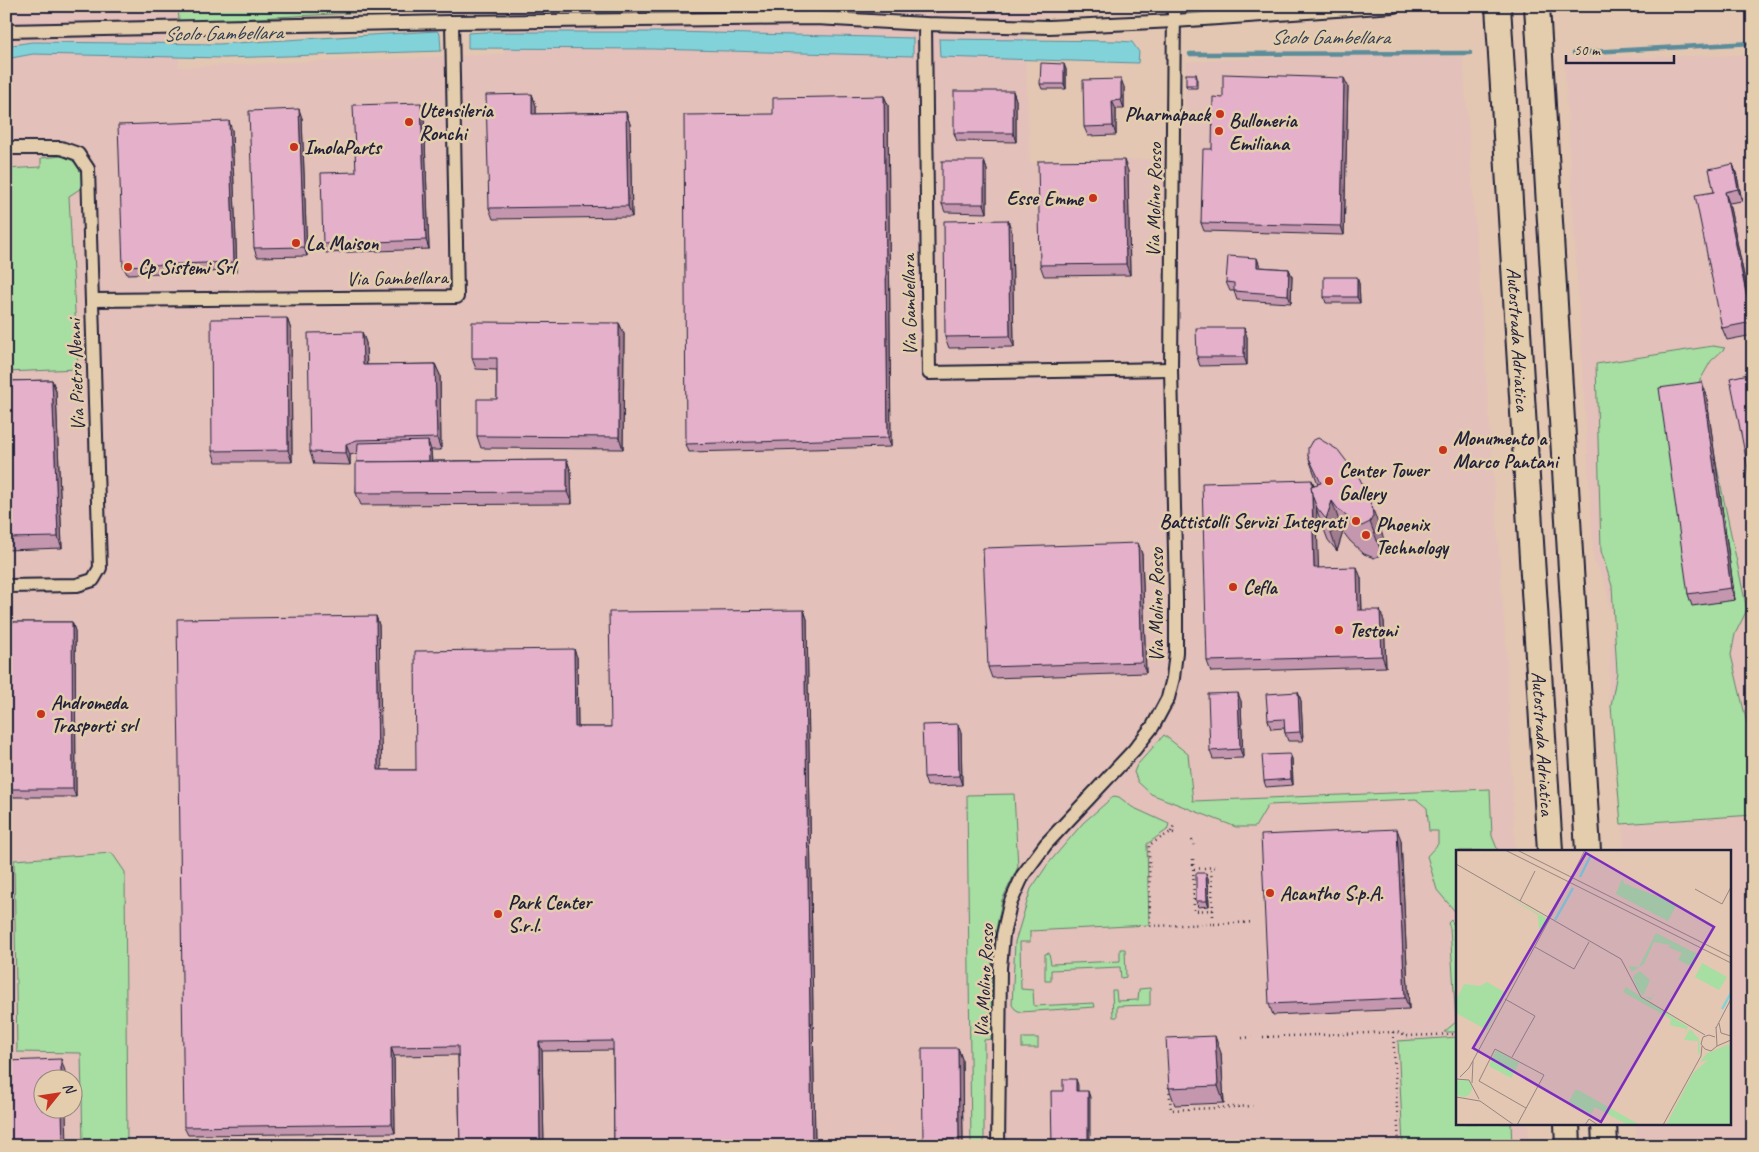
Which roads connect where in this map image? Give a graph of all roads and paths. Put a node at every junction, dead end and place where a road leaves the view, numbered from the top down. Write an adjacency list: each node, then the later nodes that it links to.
1 (1174, 6): 5 (street, Via Molino Rosso)
2 (1394, 6): 5 (street)
3 (1498, 6): 16 (highway, Autostrada Adriatica)
4 (1537, 6): 17 (highway, Autostrada Adriatica)
5 (1174, 21): 7 (street); 11 (street, Via Molino Rosso)
6 (452, 22): 7 (street); 8 (street); 10 (street, Via Gambellara)
7 (925, 24): 11 (street, Via Gambellara)
8 (6, 31)
9 (6, 148): 10 (street, Via Pietro Nenni)
10 (92, 300): 12 (street, Via Pietro Nenni)
11 (1171, 369): 32 (street, Via Molino Rosso)
12 (6, 586)
13 (1174, 825): 22 (path)
14 (1192, 840): 15 (path)
15 (1194, 845)
16 (1550, 850)
17 (1588, 850)
18 (1193, 859): 19 (path)
19 (1193, 869): 20 (path); 20 (path)
20 (1213, 910): 22 (path)
21 (1253, 922): 22 (path)
22 (1213, 924)
23 (1393, 1032): 24 (path); 26 (path); 33 (path)
24 (1456, 1034)
25 (1252, 1037): 27 (path)
26 (1263, 1037)
27 (1242, 1038)
28 (1169, 1083): 29 (path)
29 (1253, 1106)
30 (1567, 1124): 34 (highway)
31 (1604, 1124): 35 (highway)
32 (998, 1146)
33 (1399, 1146)
34 (1568, 1146)
35 (1605, 1146)

